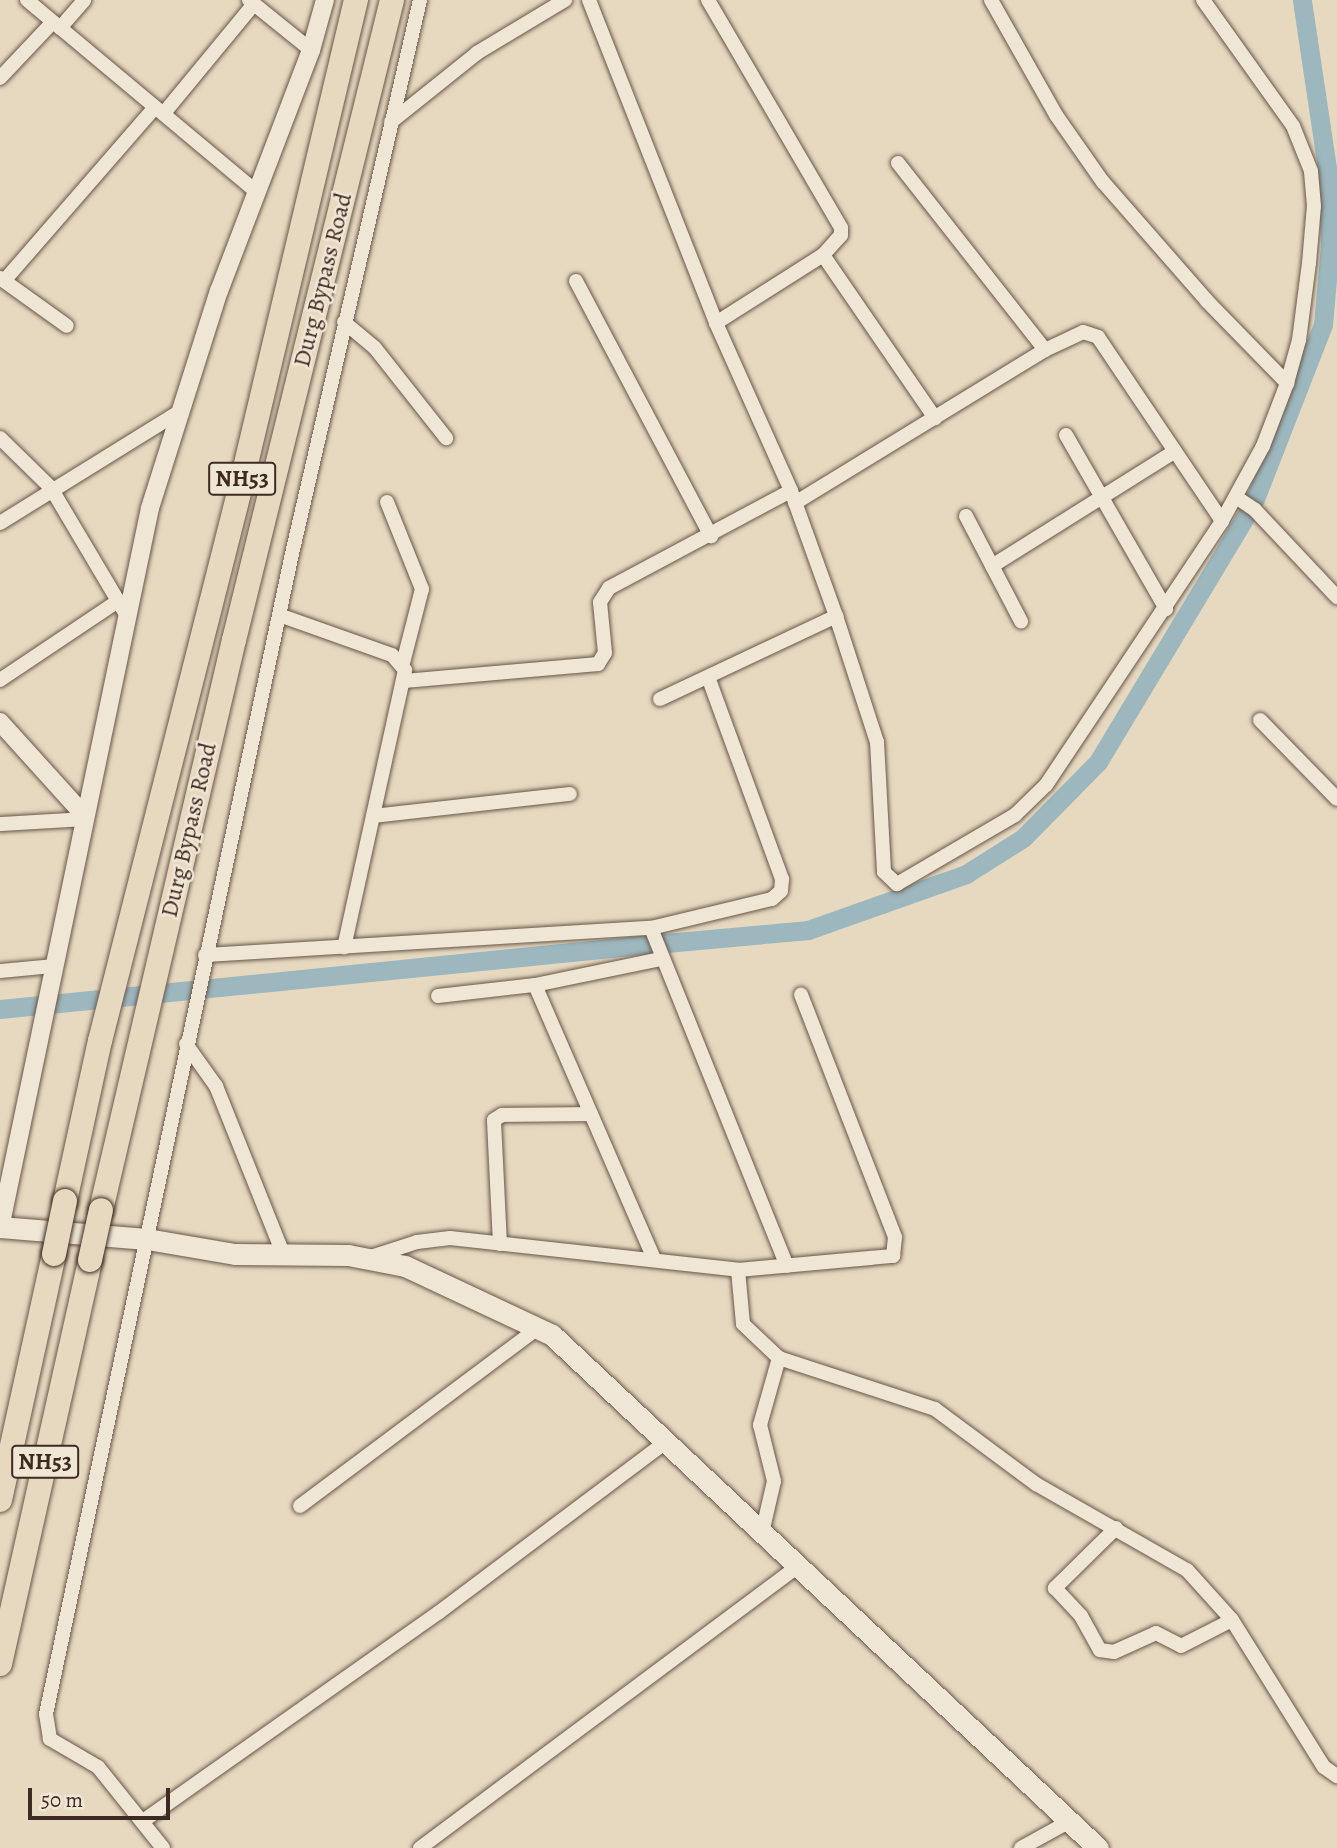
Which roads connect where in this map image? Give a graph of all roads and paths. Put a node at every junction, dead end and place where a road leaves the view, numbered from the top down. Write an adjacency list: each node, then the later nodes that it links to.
1 (27, 0): 13 (street)
2 (84, 0): 13 (street)
3 (324, 0): 14 (street)
4 (356, 0): 84 (highway, Durg Bypass Road / NH53, bridge)
5 (392, 0): 90 (highway, Durg Bypass Road / NH53, bridge)
6 (420, 0): 17 (street)
7 (565, 0): 17 (street)
8 (589, 0): 24 (street)
9 (708, 0): 20 (street)
10 (991, 0): 27 (street)
11 (1203, 0): 27 (street)
12 (252, 2): 14 (street); 16 (street)
13 (56, 25): 15 (street); 16 (street)
14 (311, 50): 19 (street)
15 (0, 78)
16 (159, 110): 19 (street); 21 (street)
17 (391, 122): 23 (street)
18 (898, 163): 26 (street)
19 (257, 192): 28 (street)
20 (823, 256): 24 (street); 29 (street)
21 (2, 279): 25 (street)
22 (576, 281): 42 (street)
23 (344, 322): 32 (street); 47 (street)
24 (716, 323): 35 (street)
25 (67, 326)
26 (1045, 350): 29 (street); 33 (street)
27 (1287, 383): 37 (street)
28 (182, 410): 34 (street); 45 (street)
29 (935, 418): 35 (street)
30 (1066, 435): 36 (street)
31 (0, 438): 34 (street)
32 (446, 438)
33 (1175, 451): 36 (street); 40 (street)
34 (51, 488): 41 (street); 45 (street)
35 (793, 497): 42 (street); 48 (street)
36 (1101, 497): 43 (street); 46 (street)
37 (1236, 497): 40 (street); 44 (street)
38 (387, 502): 50 (street)
39 (966, 516): 43 (street)
40 (1222, 521): 46 (street)
41 (0, 523)
42 (711, 536): 53 (street)
43 (992, 566): 49 (street)
44 (1337, 597)
45 (122, 608): 52 (street); 60 (street)
46 (1166, 609): 48 (street)
47 (279, 614): 50 (street); 64 (street)
48 (836, 616): 51 (street)
49 (1021, 621)
50 (403, 663): 53 (street)
51 (709, 679): 54 (street); 62 (street)
52 (0, 680)
53 (404, 681): 59 (street)
54 (660, 699)
55 (1260, 720): 58 (street)
56 (0, 722): 60 (street)
57 (570, 794): 59 (street)
58 (1337, 799)
59 (373, 816): 63 (street)
60 (83, 817): 61 (street); 66 (street)
61 (0, 824)
62 (651, 928): 63 (street); 65 (street)
63 (344, 947): 64 (street)
64 (205, 955): 71 (street)
65 (661, 959): 68 (street); 79 (street)
66 (53, 966): 67 (street); 73 (street)
67 (0, 971)
68 (535, 985): 70 (street); 72 (street)
69 (801, 995): 79 (street)
70 (438, 996)
71 (186, 1044): 74 (street); 76 (street)
72 (591, 1114): 75 (street); 78 (street)
73 (0, 1228): 74 (main road)
74 (147, 1239): 76 (main road); 92 (street)
75 (500, 1244): 77 (street); 78 (street)
76 (284, 1256): 77 (main road)
77 (366, 1259): 81 (main road)
78 (654, 1259): 80 (street)
79 (787, 1266): 80 (street)
80 (738, 1270): 82 (street)
81 (537, 1329): 83 (main road); 85 (street)
82 (779, 1358): 86 (street); 87 (street)
83 (666, 1443): 87 (main road); 92 (street)
84 (0, 1500)
85 (300, 1506)
86 (1116, 1528): 89 (street); 89 (street)
87 (762, 1533): 88 (main road)
88 (798, 1566): 93 (main road); 95 (street)
89 (1232, 1620): 91 (street)
90 (0, 1664)
91 (1337, 1776)
92 (143, 1821): 94 (street)
93 (1070, 1821): 96 (street); 97 (main road)
94 (163, 1848)
95 (420, 1848)
96 (1021, 1848)
97 (1098, 1848)

